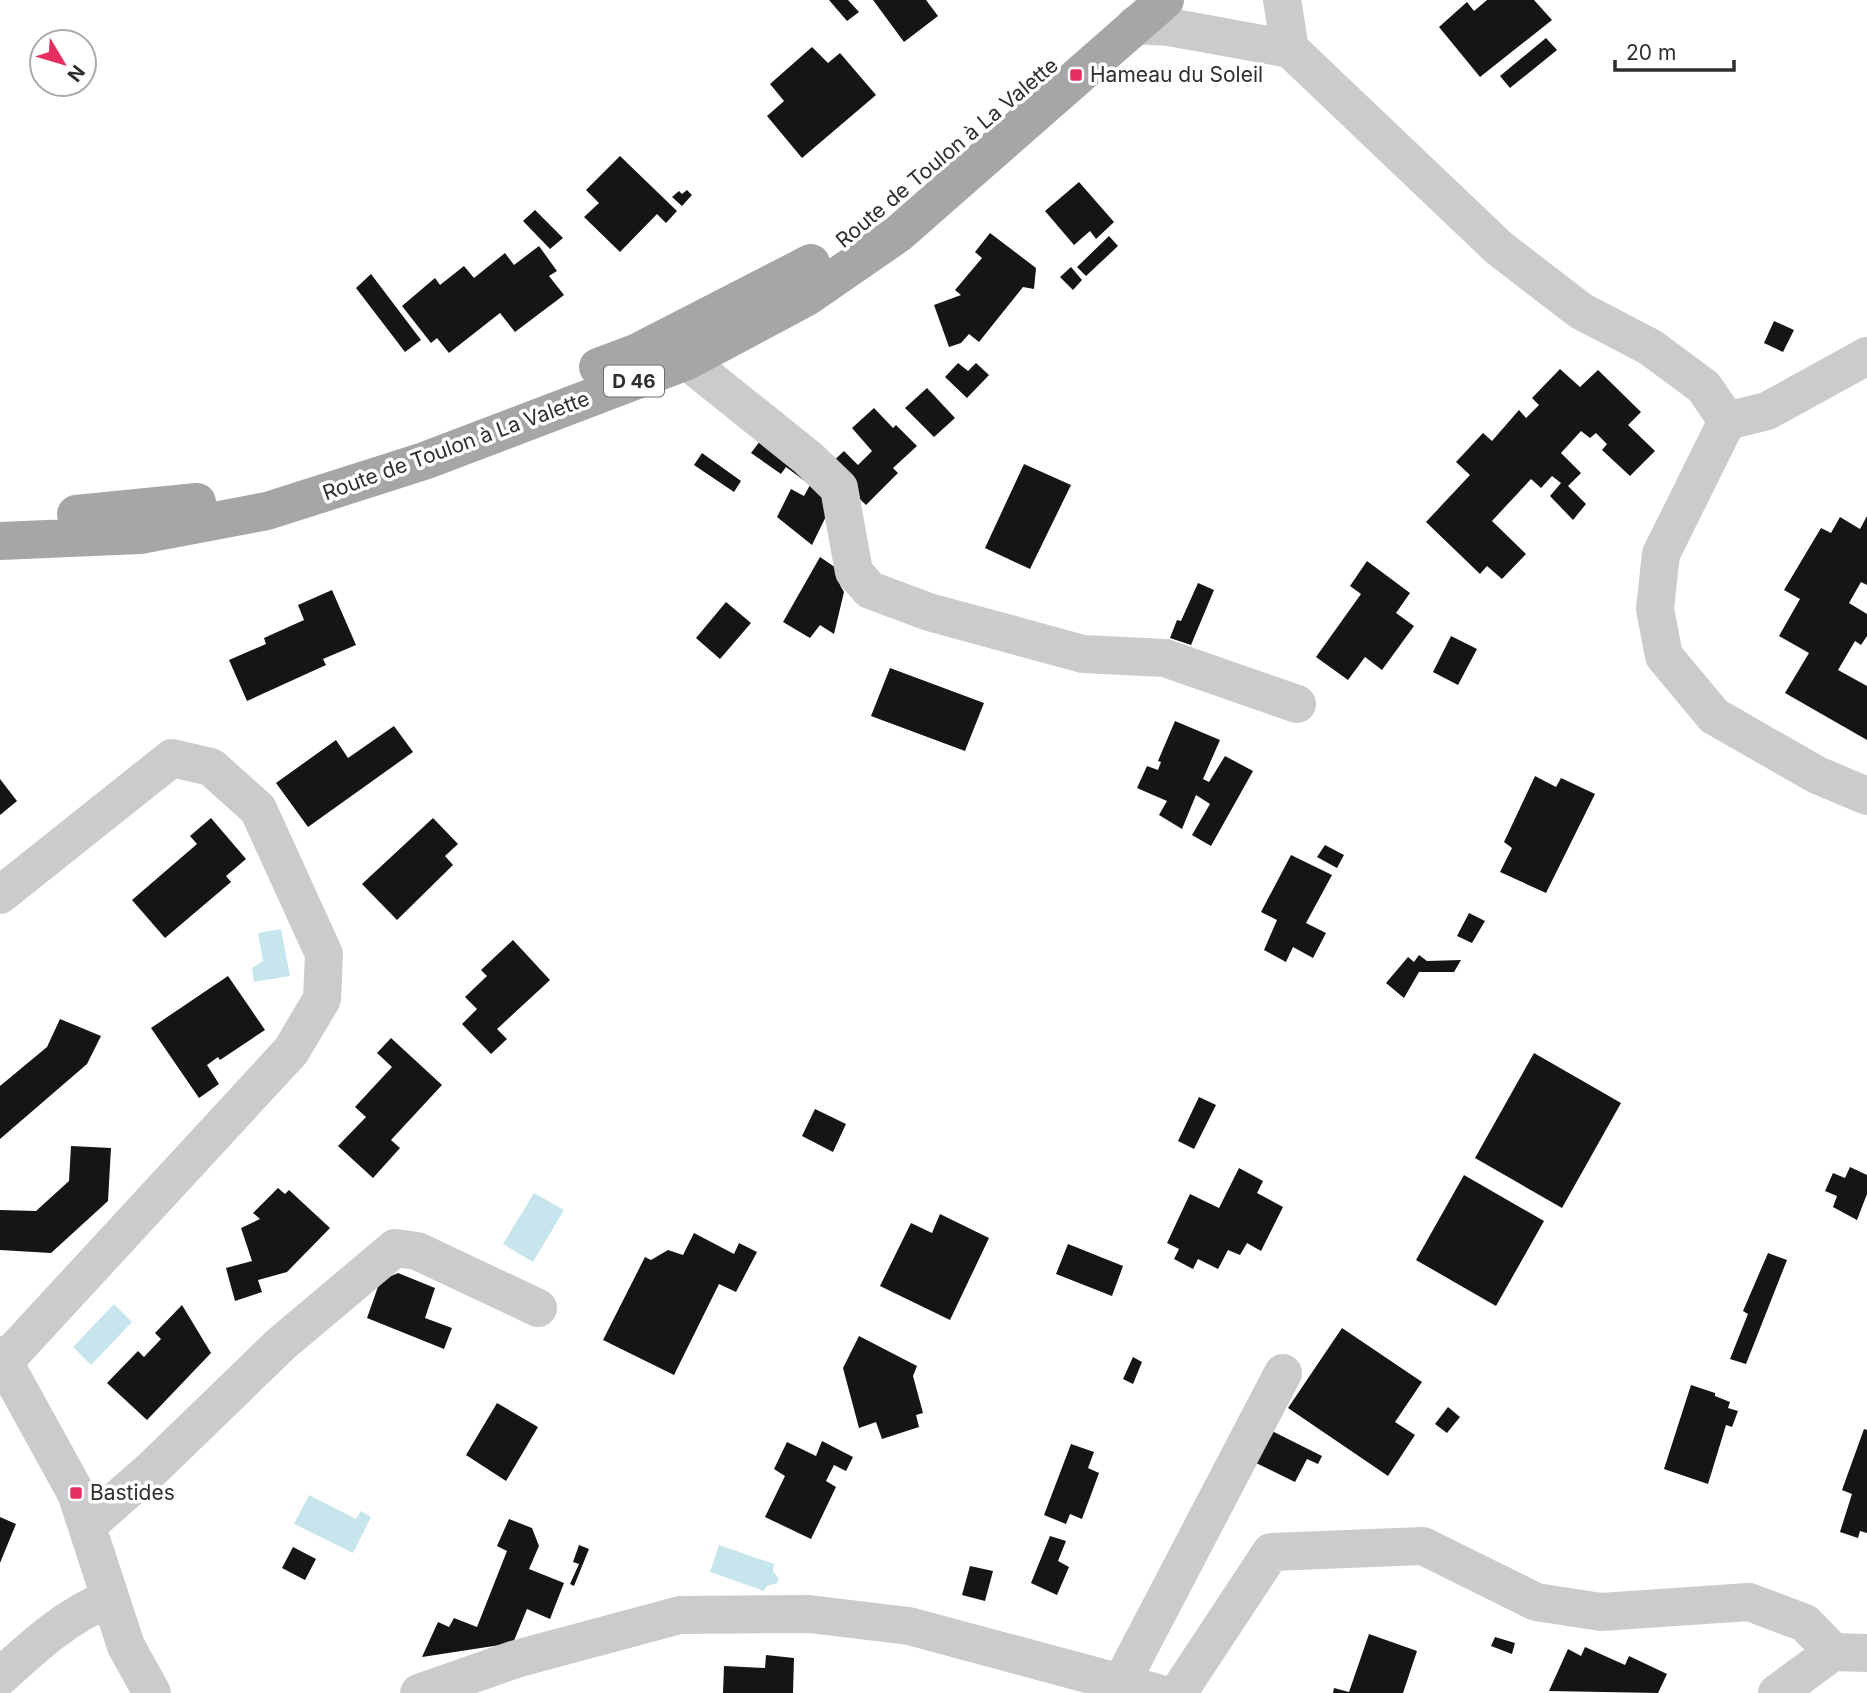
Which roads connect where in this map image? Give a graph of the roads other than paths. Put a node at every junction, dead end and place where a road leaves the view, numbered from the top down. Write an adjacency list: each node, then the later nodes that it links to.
1 (1165, 0): 3 (main road, Route de Toulon à La Valette / D 46)
2 (1282, 0): 4 (street)
3 (1131, 12): 4 (street); 6 (main road, Route de Toulon à La Valette / D 46); 8 (main road, Route de Toulon à La Valette / D 46)
4 (1290, 49): 7 (street)
5 (1867, 356): 7 (street)
6 (687, 361): 9 (main road, Route de Toulon à La Valette / D 46); 10 (street)
7 (1727, 421): 11 (street)
8 (0, 517)
9 (0, 541)
10 (1297, 704)
11 (1867, 796)
12 (0, 895): 14 (street)
13 (538, 1308): 16 (street)
14 (2, 1358): 16 (street)
15 (1283, 1373): 20 (street)
16 (88, 1525): 17 (street)
17 (109, 1599): 19 (street); 21 (street)
18 (1850, 1652): 24 (street); 25 (street)
19 (0, 1677)
20 (1121, 1683): 22 (street); 23 (street)
21 (152, 1693)
22 (419, 1693)
23 (1158, 1693)
24 (1178, 1693)
25 (1777, 1693)

